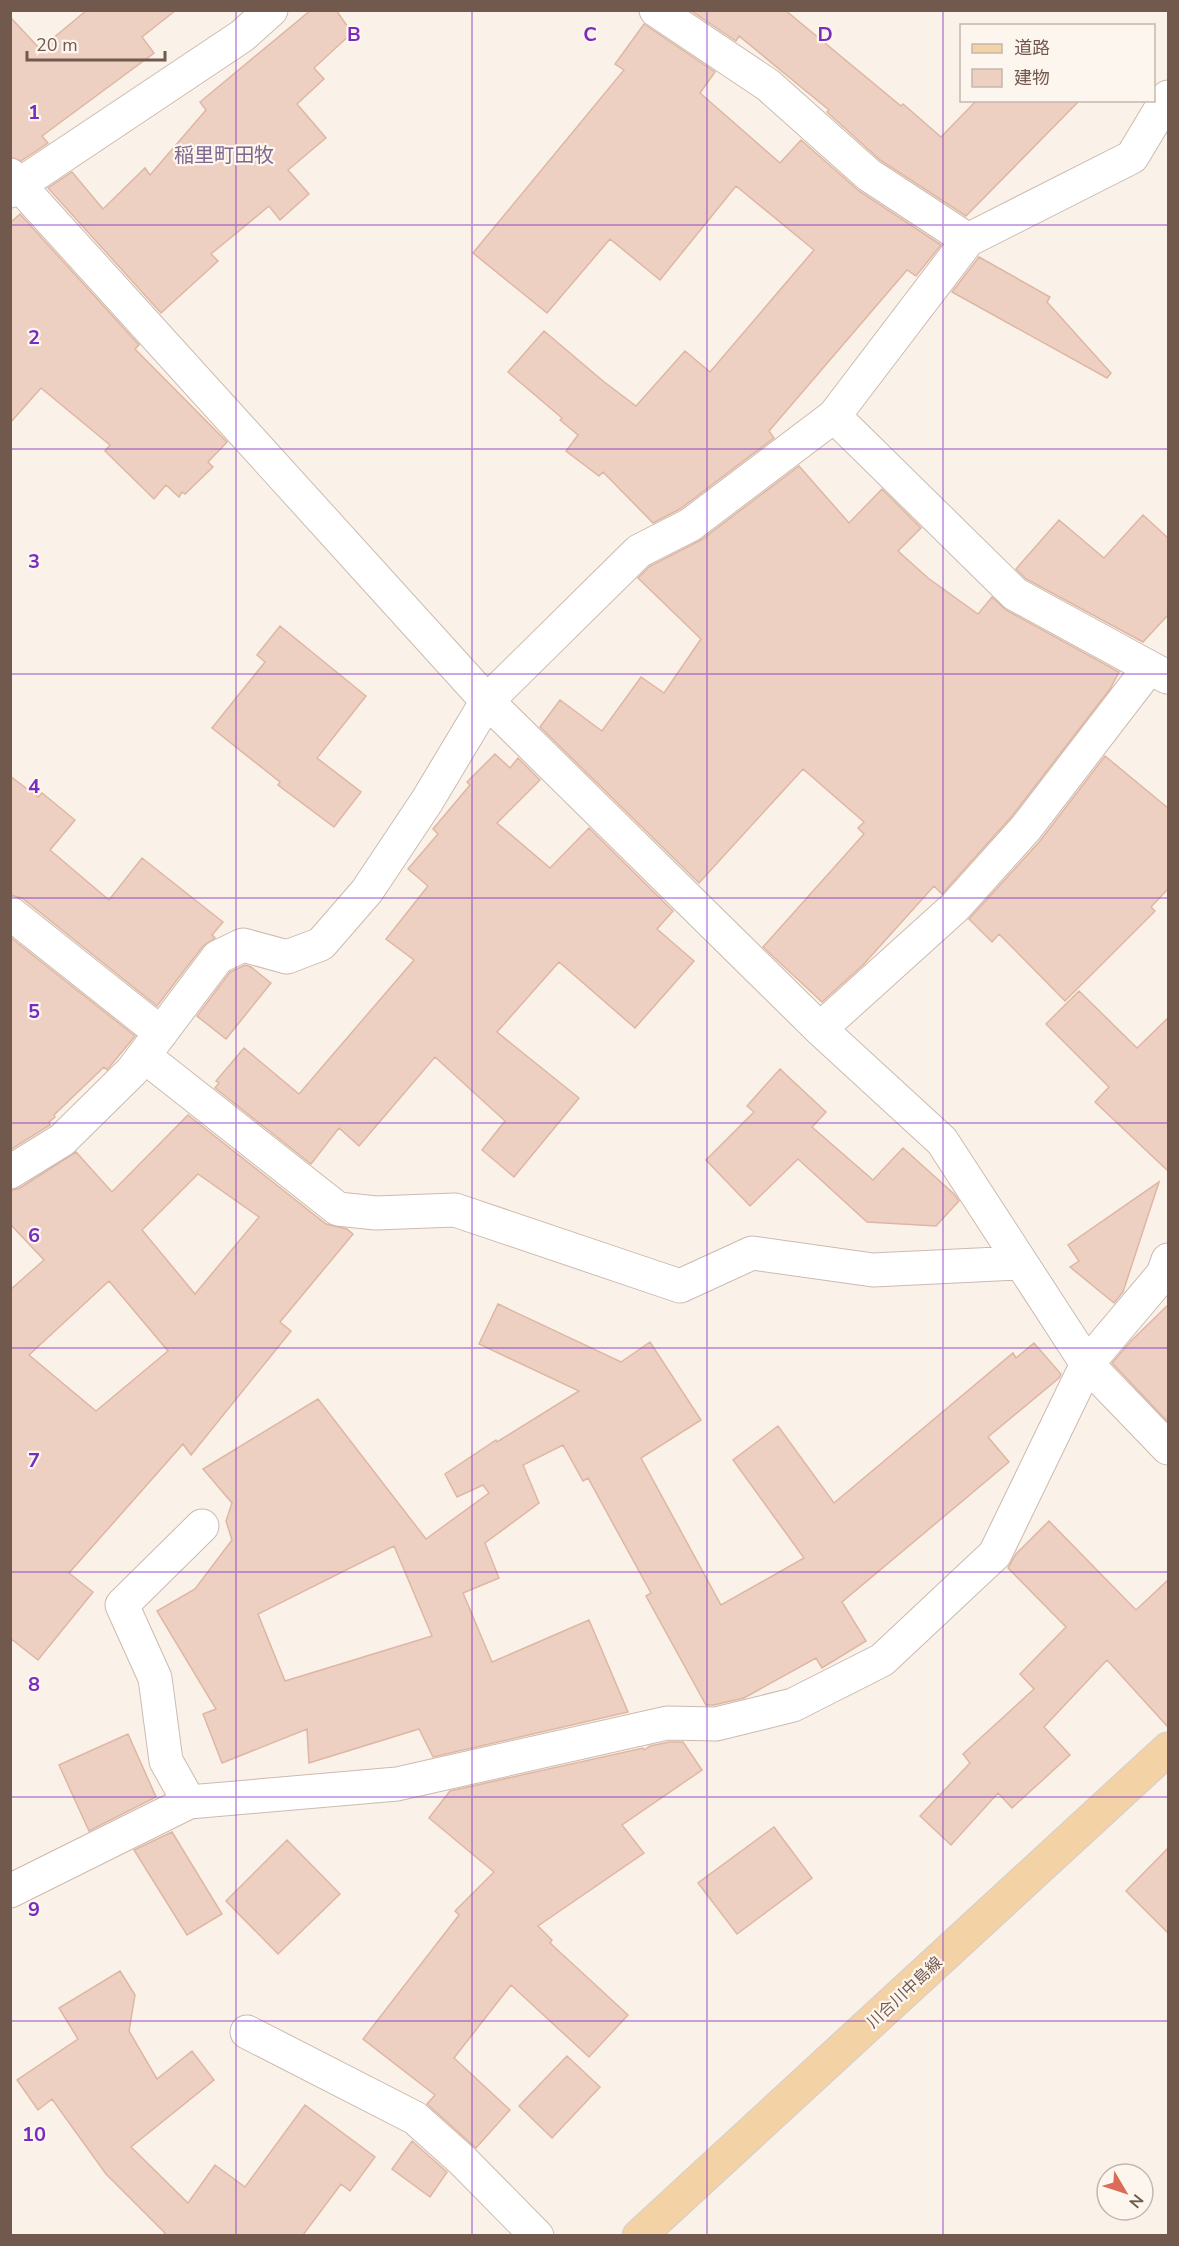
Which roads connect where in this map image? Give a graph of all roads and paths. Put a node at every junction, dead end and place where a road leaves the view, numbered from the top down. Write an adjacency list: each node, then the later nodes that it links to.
1 (270, 10): 4 (street)
2 (656, 10): 5 (street)
3 (1163, 122): 5 (street)
4 (14, 184): 8 (street)
5 (968, 240): 6 (street)
6 (834, 416): 7 (street); 8 (street)
7 (1159, 673): 10 (street)
8 (487, 701): 10 (street); 11 (street)
9 (10, 913): 11 (street)
10 (820, 1029): 14 (street)
11 (152, 1044): 12 (street); 14 (street)
12 (10, 1172)
13 (1168, 1260): 15 (street)
14 (1020, 1263): 15 (street)
15 (1087, 1364): 16 (street); 19 (street)
16 (1168, 1448)
17 (202, 1526): 19 (street)
18 (1168, 1749): 23 (main road, 川合川中島線)
19 (189, 1802): 20 (street)
20 (10, 1891)
21 (247, 2032): 22 (street)
22 (537, 2235)
23 (639, 2235)

